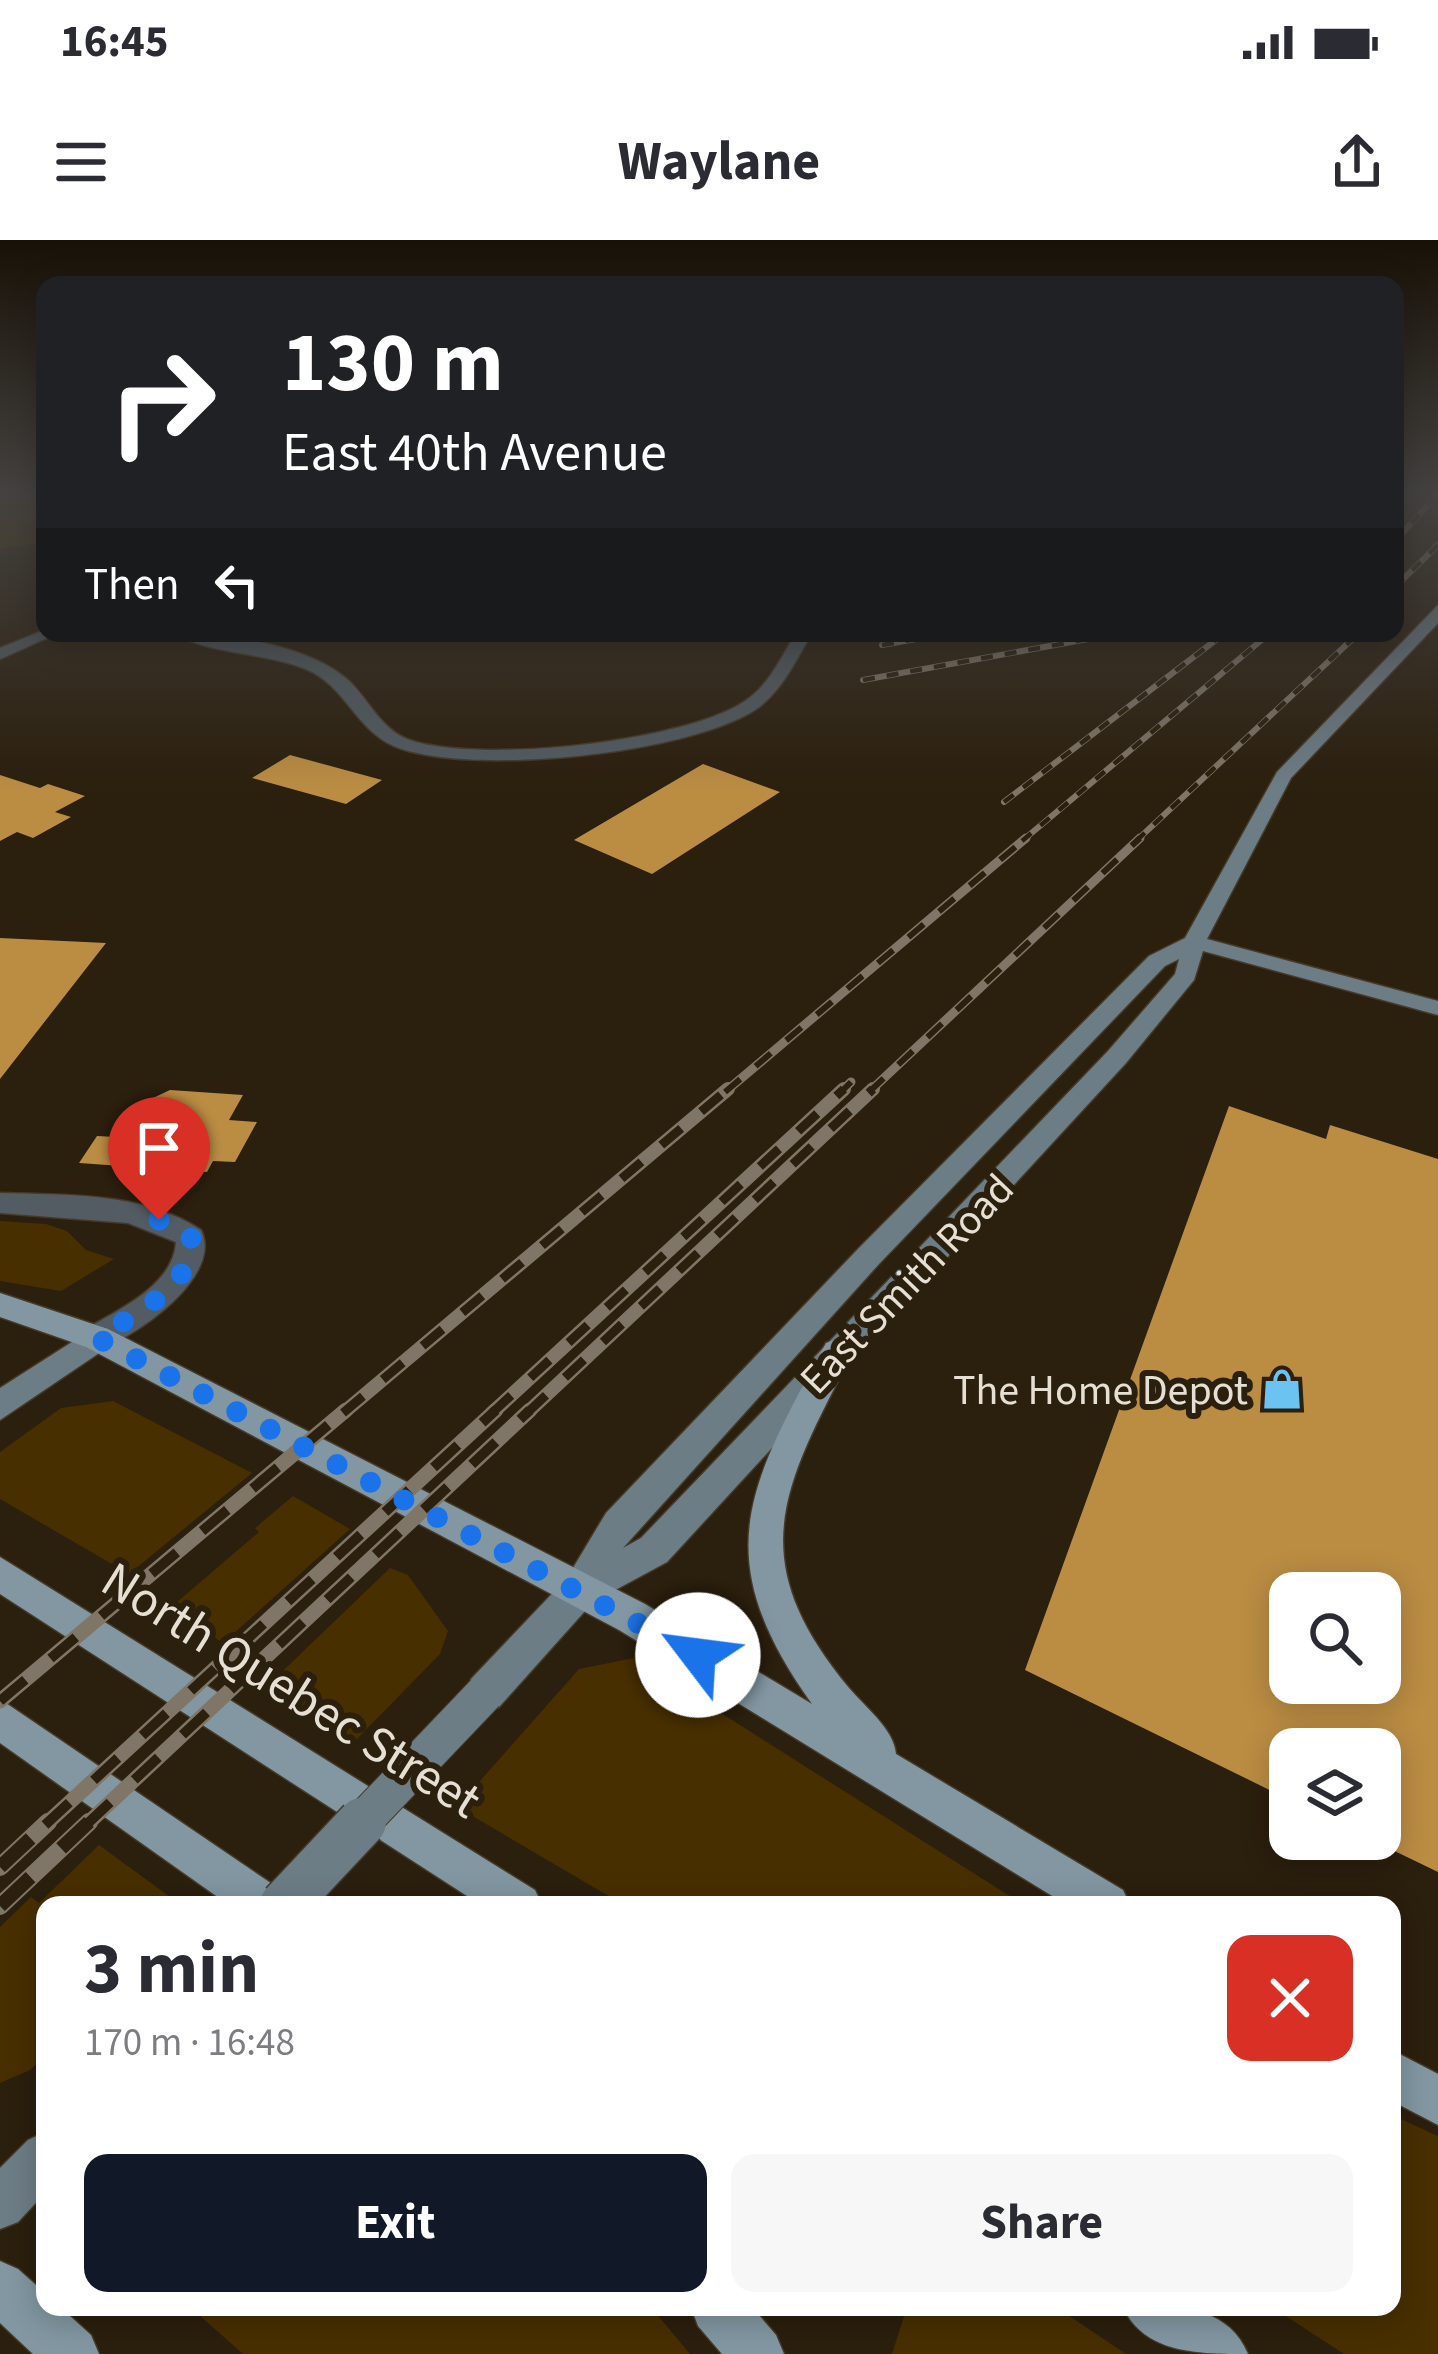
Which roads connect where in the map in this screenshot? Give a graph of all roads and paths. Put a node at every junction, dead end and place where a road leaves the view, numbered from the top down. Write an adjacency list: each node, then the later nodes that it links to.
1 (1436, 616): 6 (street, East Smith Road)
2 (36, 639): 5 (street)
3 (215, 642): 4 (street)
4 (799, 642)
5 (0, 654)
6 (1193, 942): 7 (street); 11 (street, East Smith Road); 14 (street, East Smith Road)
7 (1438, 1008)
8 (0, 1203): 10 (street)
9 (0, 1305): 10 (main road)
10 (97, 1338): 12 (street); 14 (main road)
11 (837, 1352): 14 (street, East Smith Road); 16 (main road)
12 (0, 1406)
13 (0, 1574): 19 (main road, North Quebec Street)
14 (580, 1590): 16 (main road); 18 (street, East Smith Road, bridge)
15 (0, 1719): 17 (main road)
16 (906, 1780): 20 (main road)
17 (253, 1896)
18 (292, 1896)
19 (506, 1896)
20 (1093, 1896)
21 (1401, 2079): 22 (main road)
22 (1438, 2101)
23 (36, 2166): 24 (street)
24 (0, 2204)
25 (0, 2288): 28 (main road)
26 (725, 2316): 29 (main road)
27 (1163, 2316): 30 (main road)
28 (72, 2354)
29 (757, 2354)
30 (1221, 2354)

